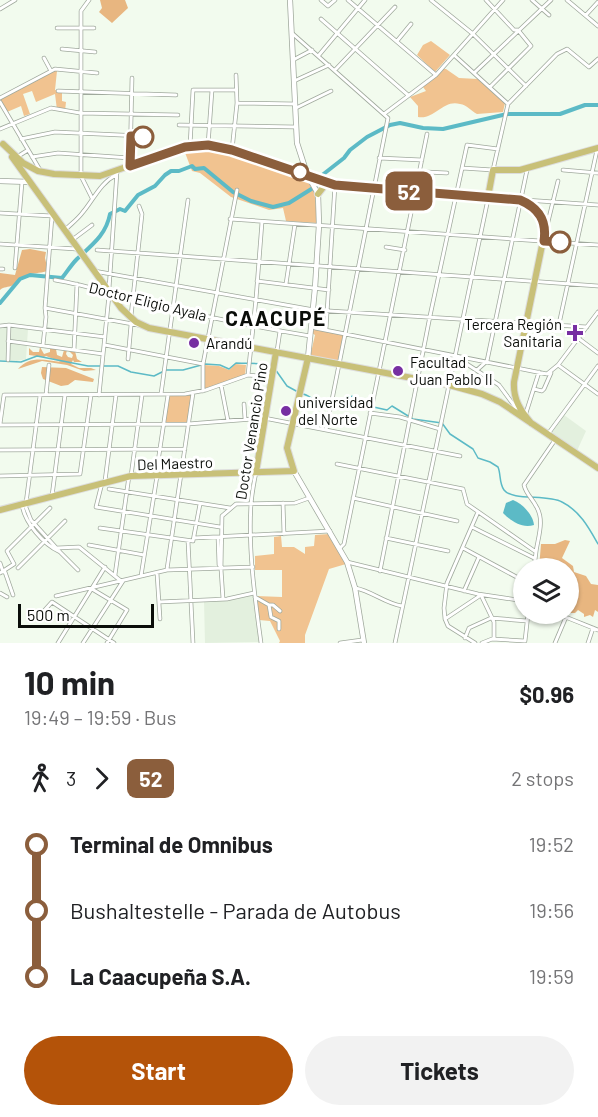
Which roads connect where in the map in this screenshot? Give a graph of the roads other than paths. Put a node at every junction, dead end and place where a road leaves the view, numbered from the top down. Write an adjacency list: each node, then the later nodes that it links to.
1 (15, 0): 19 (street)
2 (90, 0): 28 (street)
3 (290, 0): 31 (street)
4 (321, 0): 5 (street)
5 (335, 0)
6 (348, 0): 17 (street)
7 (365, 0): 17 (street)
8 (486, 0): 16 (street)
9 (503, 0): 16 (street)
10 (532, 0): 18 (street)
11 (550, 0): 18 (street)
12 (567, 0): 21 (street)
13 (433, 1): 32 (street)
14 (598, 2): 21 (street)
15 (395, 7): 24 (street)
16 (495, 7): 29 (street); 32 (street)
17 (358, 8): 24 (street); 30 (street)
18 (542, 8): 20 (street); 29 (street)
19 (0, 9)
20 (549, 15)
21 (586, 15): 25 (street)
22 (321, 19): 30 (street)
23 (411, 24): 33 (street)
24 (377, 26): 33 (street); 35 (street)
25 (598, 26)
26 (57, 28): 28 (street)
27 (94, 28): 28 (street)
28 (80, 29): 37 (street)
29 (518, 30): 39 (street); 46 (street)
30 (339, 33): 35 (street); 40 (street)
31 (292, 34): 36 (street); 44 (street)
32 (472, 34): 39 (street); 41 (street)
33 (396, 41): 53 (street)
34 (62, 49): 37 (street)
35 (356, 49): 47 (street); 65 (street)
36 (312, 50): 40 (street); 44 (street)
37 (80, 51): 38 (street); 49 (street)
38 (95, 52)
39 (494, 55): 46 (street); 51 (street)
40 (319, 56): 45 (street)
41 (454, 56): 51 (street); 53 (street)
42 (44, 58): 48 (street)
43 (598, 59): 56 (street)
44 (293, 60): 55 (street)
45 (329, 65): 47 (street); 55 (street)
46 (509, 69): 56 (street); 57 (street)
47 (335, 70): 72 (street)
48 (51, 71): 49 (street); 66 (street)
49 (80, 71): 50 (street); 62 (street)
50 (97, 73)
51 (474, 73): 57 (street)
52 (236, 75): 59 (street)
53 (436, 75): 65 (street)
54 (132, 78): 63 (street)
55 (294, 81): 68 (street)
56 (526, 86): 69 (street)
57 (490, 87): 69 (street)
58 (212, 90): 59 (street); 76 (street); 77 (street)
59 (236, 90): 67 (street)
60 (58, 91): 62 (street)
61 (331, 91): 68 (street)
62 (80, 92): 63 (street); 70 (street)
63 (132, 95): 64 (street); 71 (street)
64 (176, 95)
65 (408, 95): 72 (street)
66 (0, 100): 74 (street)
67 (237, 103): 68 (street); 78 (street)
68 (296, 106): 79 (street)
69 (507, 107): 90 (street)
70 (80, 113): 71 (street); 74 (street); 81 (street)
71 (132, 114): 73 (street); 83 (street)
72 (384, 114): 96 (street)
73 (178, 115)
74 (11, 123): 80 (street); 84 (street)
75 (179, 125): 76 (street)
76 (190, 125): 77 (street); 88 (street)
77 (210, 126): 78 (street); 87 (street)
78 (233, 126): 79 (street); 92 (street)
79 (296, 127): 109 (street)
80 (0, 129)
81 (81, 134): 83 (street); 84 (street); 93 (street)
82 (427, 134): 97 (street)
83 (131, 136): 86 (street); 98 (street)
84 (21, 139): 91 (street)
85 (2, 142): 95 (main road); 111 (main road)
86 (143, 145)
87 (208, 145): 88 (main road); 92 (main road)
88 (190, 146): 98 (main road)
89 (598, 148): 100 (main road); 105 (street)
90 (498, 149): 99 (street); 101 (street)
91 (28, 150): 94 (street); 95 (street)
92 (232, 150): 109 (main road)
93 (81, 155): 94 (street); 98 (street); 108 (street)
94 (34, 157): 103 (street)
95 (16, 158): 103 (main road)
96 (379, 158): 97 (street); 115 (street)
97 (422, 160): 112 (street)
98 (130, 162): 106 (main road)
99 (462, 168): 101 (street); 119 (street)
100 (527, 168): 101 (main road); 123 (street)
101 (493, 170): 120 (main road)
102 (563, 170): 105 (street)
103 (40, 171): 108 (main road); 111 (main road)
104 (447, 172): 112 (street)
105 (591, 172): 107 (street); 125 (street)
106 (117, 173): 108 (main road); 121 (street); 153 (street)
107 (598, 173)
108 (81, 176): 121 (street)
109 (311, 179): 114 (main road); 117 (street)
110 (0, 181): 111 (street)
111 (27, 181): 129 (street); 130 (main road)
112 (418, 181): 118 (street)
113 (558, 181): 124 (street)
114 (330, 183): 115 (main road); 117 (main road); 136 (street)
115 (375, 189): 118 (main road); 137 (street)
116 (237, 190): 131 (street)
117 (317, 192): 135 (street)
118 (417, 192): 119 (main road); 139 (street)
119 (456, 194): 120 (main road); 140 (street)
120 (489, 197): 123 (main road); 141 (street)
121 (92, 198): 138 (street)
122 (188, 200): 156 (street)
123 (520, 200): 124 (street); 142 (street); 144 (main road)
124 (552, 202): 125 (street); 144 (street)
125 (584, 204): 126 (street); 145 (street)
126 (598, 205)
127 (139, 206): 155 (street)
128 (0, 213): 129 (street)
129 (19, 214): 130 (street); 147 (street)
130 (53, 215): 138 (main road); 150 (street)
131 (230, 219): 132 (street); 157 (street)
132 (262, 222): 133 (street); 158 (street)
133 (295, 224): 135 (street); 159 (street)
134 (92, 225): 143 (street)
135 (319, 225): 136 (street); 160 (street)
136 (333, 226): 137 (street); 161 (street)
137 (366, 228): 139 (street); 163 (street)
138 (65, 230): 143 (main road)
139 (408, 231): 140 (street); 152 (street)
140 (448, 233): 141 (street); 167 (street)
141 (481, 236): 142 (street); 169 (street)
142 (512, 238): 144 (street); 170 (street)
143 (72, 240): 154 (main road)
144 (544, 241): 145 (street); 172 (main road)
145 (575, 243): 148 (street); 176 (street)
146 (0, 244): 147 (street)
147 (17, 245): 150 (street); 162 (street)
148 (598, 245)
149 (386, 247): 152 (street)
150 (49, 248): 154 (street); 185 (street)
151 (97, 250): 153 (street)
152 (405, 250): 164 (street)
153 (112, 252): 155 (street); 166 (street)
154 (81, 253): 165 (main road)
155 (136, 253): 156 (street); 168 (street)
156 (182, 256): 157 (street); 177 (street)
157 (222, 260): 158 (street); 182 (street)
158 (258, 261): 159 (street); 173 (street)
159 (288, 263): 160 (street); 175 (street)
160 (316, 265): 161 (street); 179 (street)
161 (330, 266): 163 (street); 180 (street)
162 (15, 268)
163 (357, 268): 164 (street); 189 (street)
164 (400, 270): 167 (street); 192 (street)
165 (94, 271): 166 (street); 181 (main road)
166 (110, 273): 168 (street); 181 (street)
167 (439, 275): 169 (street); 193 (street)
168 (134, 277): 177 (street); 183 (street)
169 (471, 277): 170 (street); 195 (street)
170 (504, 278): 172 (street); 198 (street)
171 (55, 280): 174 (street, Doctor Eligio Ayala)
172 (536, 280): 176 (street); 199 (main road)
173 (257, 281): 175 (street); 184 (street)
174 (77, 284): 181 (street, Doctor Eligio Ayala); 191 (street)
175 (286, 284): 179 (street)
176 (568, 284): 178 (street); 200 (street)
177 (178, 285): 182 (street); 186 (street)
178 (598, 286)
179 (315, 288): 180 (street); 187 (street)
180 (328, 290): 188 (street)
181 (109, 292): 183 (street, Doctor Eligio Ayala); 196 (street); 197 (main road)
182 (218, 292): 184 (street); 194 (street)
183 (133, 299): 186 (street, Doctor Eligio Ayala); 197 (street)
184 (256, 299): 187 (street); 203 (street)
185 (45, 308): 191 (street); 207 (street)
186 (174, 308): 194 (street, Doctor Eligio Ayala); 209 (street)
187 (314, 310): 188 (street); 205 (street)
188 (327, 310): 189 (street); 206 (street)
189 (350, 311): 192 (street); 211 (street)
190 (598, 312): 204 (street)
191 (76, 314): 196 (street); 210 (street)
192 (391, 314): 193 (street); 217 (street)
193 (430, 316): 195 (street); 223 (street)
194 (213, 317): 203 (street, Doctor Eligio Ayala); 215 (street)
195 (462, 318): 198 (street); 227 (street)
196 (107, 320): 197 (street); 213 (street)
197 (131, 321): 209 (main road); 221 (street)
198 (495, 321): 199 (street); 232 (street)
199 (527, 324): 200 (street); 238 (main road)
200 (559, 324): 204 (street)
201 (9, 325): 202 (street); 207 (street); 216 (street)
202 (0, 326)
203 (253, 326): 208 (street, Doctor Eligio Ayala); 220 (street)
204 (587, 327): 214 (street)
205 (313, 328): 206 (street); 212 (street)
206 (326, 329): 211 (street)
207 (44, 330): 210 (street); 218 (street)
208 (280, 331): 212 (street, Doctor Eligio Ayala); 224 (street, Doctor Venancio Pino)
209 (170, 332): 215 (main road); 228 (street)
210 (75, 333): 213 (street); 222 (street)
211 (345, 333): 217 (street); 234 (street)
212 (311, 336): 229 (street)
213 (105, 337): 219 (street)
214 (578, 338): 225 (street); 235 (street)
215 (208, 339): 220 (main road); 233 (street)
216 (8, 341): 218 (street); 231 (street)
217 (386, 341): 223 (street); 240 (street)
218 (43, 345): 222 (street)
219 (104, 345): 221 (street); 226 (street)
220 (250, 348): 224 (main road); 243 (street)
221 (129, 349): 228 (street); 230 (street)
222 (74, 350): 226 (street)
223 (424, 350): 227 (street); 245 (street)
224 (276, 352): 229 (main road); 244 (main road, Doctor Venancio Pino)
225 (598, 353)
226 (103, 354): 255 (street)
227 (455, 356): 232 (street); 239 (street); 248 (street)
228 (166, 358): 233 (street); 258 (street)
229 (308, 358): 234 (main road); 278 (main road)
230 (128, 359)
231 (8, 360)
232 (487, 361): 238 (street); 239 (street)
233 (203, 364): 250 (street)
234 (339, 364): 240 (main road); 282 (street)
235 (558, 365): 242 (street); 246 (street)
236 (49, 366): 261 (street)
237 (598, 366): 246 (street)
238 (518, 368): 241 (street); 264 (main road)
239 (477, 370): 264 (street)
240 (379, 372): 245 (main road); 265 (street)
241 (539, 372): 242 (street); 249 (street)
242 (552, 372): 249 (street)
243 (248, 375): 244 (street); 247 (street)
244 (272, 375): 267 (main road, Doctor Venancio Pino)
245 (419, 380): 248 (main road); 269 (street)
246 (585, 384): 252 (street); 283 (street)
247 (221, 385): 250 (street); 270 (street)
248 (448, 385): 263 (main road); 281 (street)
249 (534, 389): 266 (street)
250 (203, 391): 251 (street)
251 (193, 393): 259 (street); 277 (street)
252 (598, 394)
253 (65, 395): 254 (street); 261 (street); 272 (street)
254 (91, 395): 255 (street); 273 (street)
255 (99, 395): 256 (street)
256 (116, 395): 257 (street); 274 (street)
257 (142, 395): 258 (street); 275 (street)
258 (161, 395): 259 (street)
259 (168, 395): 276 (street)
260 (40, 396): 261 (street); 279 (street); 280 (street)
261 (46, 396)
262 (244, 404): 268 (street)
263 (506, 406): 264 (main road); 271 (main road)
264 (517, 406): 266 (main road)
265 (370, 413): 269 (street); 284 (street)
266 (525, 416): 271 (main road)
267 (264, 418): 268 (street); 278 (street); 301 (main road, Doctor Venancio Pino)
268 (245, 419): 270 (street)
269 (410, 420): 281 (street); 286 (street)
270 (228, 421): 277 (street)
271 (531, 423): 283 (main road)
272 (61, 424): 273 (street); 280 (street); 292 (street)
273 (87, 424): 274 (street); 293 (street)
274 (111, 424): 275 (street); 294 (street)
275 (138, 424): 276 (street); 288 (street)
276 (163, 424): 277 (street); 289 (street)
277 (188, 424): 287 (street)
278 (293, 424): 282 (street); 300 (main road)
279 (0, 425): 280 (street)
280 (36, 425): 291 (street)
281 (441, 425): 295 (street)
282 (326, 430): 284 (street)
283 (548, 434): 285 (main road)
284 (365, 436): 286 (street); 298 (street)
285 (556, 440): 299 (main road); 356 (street)
286 (405, 444): 295 (street); 308 (street)
287 (185, 448): 289 (street); 302 (street)
288 (134, 449): 289 (street); 294 (street); 307 (street)
289 (159, 449): 305 (street)
290 (0, 450): 291 (street)
291 (32, 450): 292 (street); 303 (street)
292 (57, 450): 293 (street); 304 (street)
293 (83, 450): 294 (street); 304 (street)
294 (107, 450): 309 (street)
295 (435, 450): 296 (street); 310 (street)
296 (460, 456)
297 (337, 464): 298 (street)
298 (359, 468): 308 (street); 316 (street)
299 (598, 468)
300 (294, 471): 301 (main road, Del Maestro); 315 (street)
301 (256, 472): 302 (main road, Del Maestro); 319 (street, Doctor Venancio Pino)
302 (182, 474): 305 (main road, Del Maestro); 317 (street)
303 (29, 475): 304 (street); 306 (street); 318 (street)
304 (54, 475): 313 (street)
305 (157, 475): 307 (main road, Del Maestro); 314 (street)
306 (0, 476)
307 (129, 476): 309 (main road, Del Maestro); 312 (street)
308 (399, 477): 310 (street); 322 (street)
309 (104, 481): 313 (main road, Del Maestro); 326 (street)
310 (428, 483): 327 (street); 328 (street)
311 (109, 489): 312 (street)
312 (127, 492): 314 (street); 326 (street)
313 (52, 496): 318 (main road, Del Maestro)
314 (154, 497): 317 (street); 329 (street)
315 (309, 498): 320 (street); 339 (street)
316 (353, 498): 322 (street); 351 (street)
317 (177, 501): 321 (street); 330 (street)
318 (24, 503): 325 (main road, Del Maestro); 334 (street)
319 (251, 503): 320 (street); 324 (street); 342 (street, Doctor Venancio Pino)
320 (283, 503): 340 (street)
321 (200, 504): 324 (street); 333 (street)
322 (393, 507): 328 (street); 344 (street)
323 (50, 508): 334 (street)
324 (230, 508): 335 (street)
325 (0, 510)
326 (123, 512): 329 (street); 338 (street)
327 (478, 512): 336 (street); 356 (street)
328 (422, 513): 332 (street); 349 (street)
329 (151, 516): 330 (street); 341 (street)
330 (174, 520): 333 (street); 345 (street)
331 (65, 521): 347 (street)
332 (457, 521)
333 (196, 524): 335 (street); 346 (street)
334 (33, 526): 347 (street); 371 (street)
335 (220, 527): 343 (street)
336 (471, 527): 352 (street); 359 (street)
337 (100, 528): 338 (street)
338 (120, 531): 341 (street); 354 (street)
339 (331, 532): 340 (street); 351 (street)
340 (284, 534): 342 (street)
341 (148, 535): 345 (street); 357 (street)
342 (252, 536): 343 (street); 364 (street, Doctor Venancio Pino)
343 (220, 537): 346 (street); 366 (street)
344 (386, 538): 349 (street); 370 (street)
345 (171, 539): 348 (street); 369 (street)
346 (194, 539): 348 (street)
347 (46, 540): 353 (street); 365 (street)
348 (188, 541): 367 (street)
349 (415, 544): 355 (street); 376 (street)
350 (89, 545): 354 (street)
351 (340, 548): 361 (street)
352 (463, 548): 358 (street); 379 (street)
353 (57, 550): 363 (street); 368 (street)
354 (117, 550): 357 (street); 374 (street)
355 (448, 551)
356 (536, 552): 360 (street)
357 (144, 555): 375 (street)
358 (479, 556): 373 (street); 381 (street)
359 (533, 558)
360 (535, 558)
361 (347, 562): 370 (street); 380 (street)
362 (0, 563): 371 (street)
363 (105, 567): 374 (street); 378 (street)
364 (253, 567): 366 (street); 384 (street, Doctor Venancio Pino)
365 (18, 568)
366 (220, 568): 367 (street); 389 (street)
367 (189, 569): 369 (street); 391 (street)
368 (78, 570)
369 (167, 570): 372 (street)
370 (380, 571): 376 (street)
371 (3, 572): 383 (street)
372 (157, 573): 375 (street); 392 (street)
373 (513, 574)
374 (115, 575): 377 (street)
375 (141, 577): 377 (street)
376 (408, 578): 379 (street); 394 (street)
377 (122, 581): 378 (street); 388 (street)
378 (93, 587): 386 (street); 388 (street); 397 (street)
379 (446, 587): 381 (street); 399 (street)
380 (355, 588): 394 (street); 412 (street)
381 (464, 591): 385 (street)
382 (0, 593): 387 (street)
383 (13, 595)
384 (255, 595): 389 (street); 393 (street); 417 (street, Doctor Venancio Pino)
385 (481, 595): 390 (street); 398 (street); 399 (street)
386 (56, 596)
387 (7, 597)
388 (110, 599): 405 (street); 411 (street)
389 (223, 599): 391 (street)
390 (513, 599)
391 (190, 601): 392 (street); 416 (street)
392 (159, 602): 400 (street)
393 (269, 605): 395 (street); 407 (street)
394 (402, 606): 420 (street)
395 (280, 611)
396 (42, 613): 397 (street)
397 (75, 618): 405 (street); 413 (street)
398 (491, 618): 401 (street); 409 (street); 410 (street)
399 (445, 619): 409 (street)
400 (160, 620)
401 (513, 620)
402 (579, 622): 406 (street)
403 (527, 624): 410 (street)
404 (563, 624): 423 (street)
405 (92, 628): 411 (street); 414 (street)
406 (593, 628): 408 (street); 424 (street)
407 (279, 629)
408 (598, 630)
409 (465, 638): 421 (street)
410 (494, 639): 422 (street)
411 (108, 641): 415 (street)
412 (364, 641): 419 (street)
413 (58, 643)
414 (82, 643)
415 (114, 643)
416 (193, 643)
417 (261, 643)
418 (340, 643): 419 (street)
419 (347, 643)
420 (395, 643)
421 (475, 643)
422 (483, 643)
423 (555, 643)
424 (588, 643)

